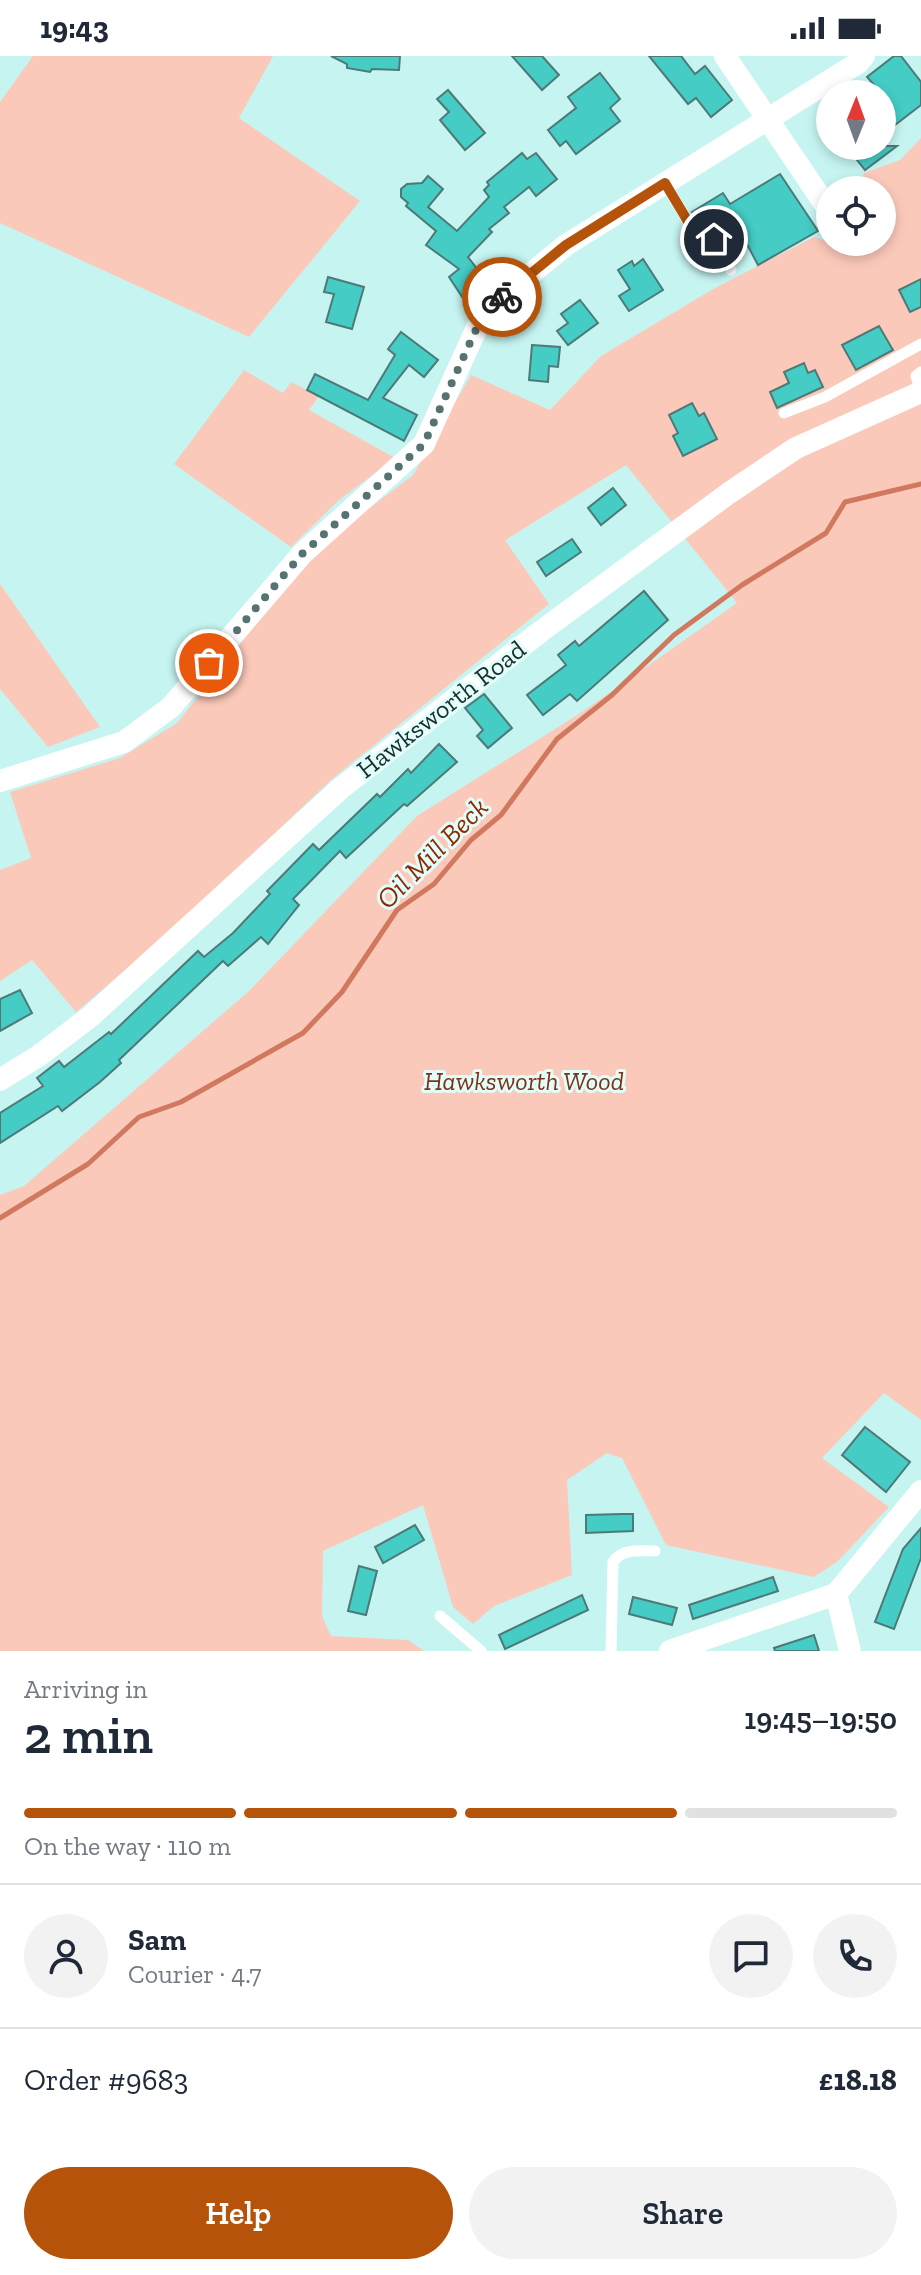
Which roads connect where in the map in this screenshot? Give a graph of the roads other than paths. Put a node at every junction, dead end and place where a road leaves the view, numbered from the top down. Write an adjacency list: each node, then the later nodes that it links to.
1 (725, 56): 3 (street)
2 (864, 56): 3 (street)
3 (768, 120): 4 (street); 5 (street)
4 (665, 183): 6 (lane); 11 (street)
5 (816, 191)
6 (731, 270)
7 (921, 344): 10 (lane)
8 (921, 372): 9 (lane)
9 (921, 392): 12 (street, Hawksworth Road)
10 (784, 413)
11 (0, 781)
12 (0, 1080)
13 (921, 1491): 15 (street)
14 (655, 1551): 18 (lane)
15 (836, 1594): 19 (street); 20 (street)
16 (440, 1616): 17 (lane)
17 (481, 1651)
18 (611, 1651)
19 (670, 1651)
20 (850, 1651)

